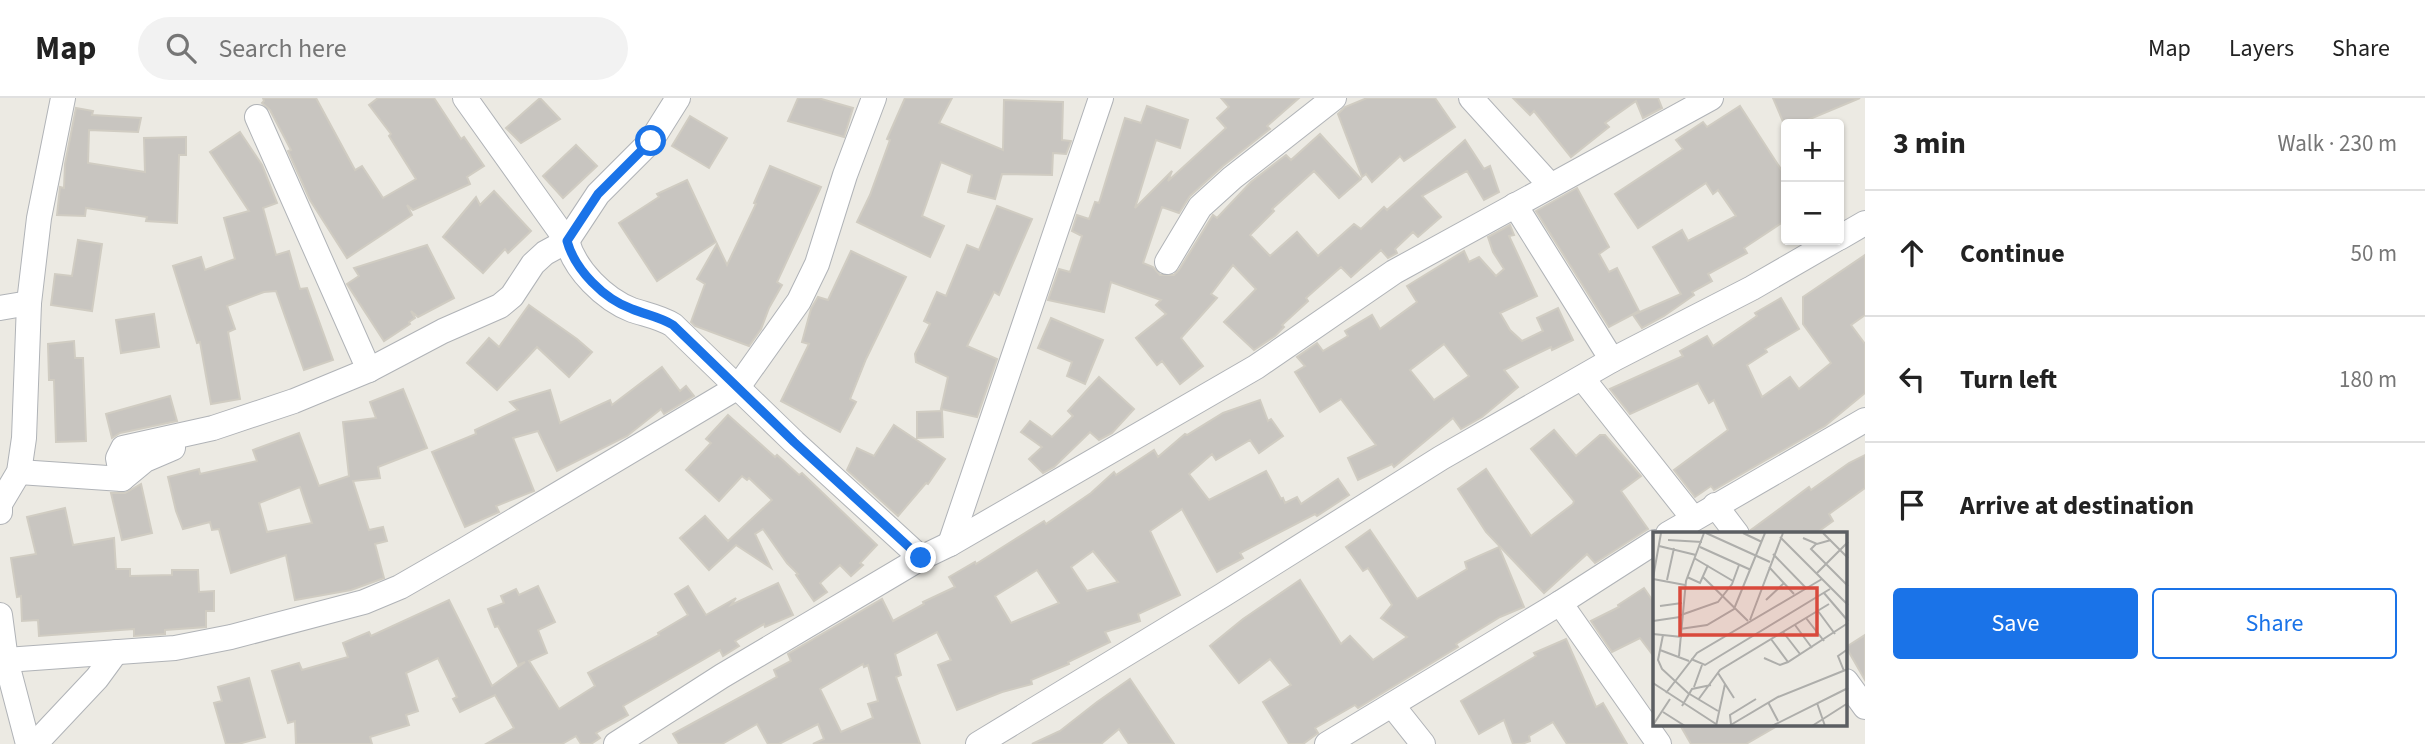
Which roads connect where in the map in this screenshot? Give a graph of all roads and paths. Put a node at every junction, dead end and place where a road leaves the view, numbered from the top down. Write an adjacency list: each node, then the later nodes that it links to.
1 (63, 98): 17 (street)
2 (465, 98): 14 (street)
3 (678, 98): 14 (street)
4 (874, 98): 22 (street)
5 (1101, 98): 32 (street)
6 (1334, 98): 16 (street)
7 (1471, 98): 10 (street)
8 (1710, 98): 10 (street)
9 (257, 117): 20 (street)
10 (1550, 185): 11 (street)
11 (1515, 205): 19 (street); 32 (street)
12 (1865, 223): 13 (street)
13 (1844, 235)
14 (567, 241): 20 (street); 22 (street)
15 (1827, 245): 19 (street)
16 (1167, 262)
17 (29, 303): 18 (street); 24 (street)
18 (0, 308)
19 (1612, 360): 21 (street)
20 (369, 370): 24 (street)
21 (1583, 379): 28 (street); 41 (street)
22 (738, 387): 33 (street); 36 (street)
23 (1865, 420): 26 (street)
24 (19, 472): 25 (street)
25 (0, 504): 27 (street)
26 (1715, 505): 28 (street); 30 (street)
27 (0, 512)
28 (1693, 518): 29 (street)
29 (1671, 532)
30 (1735, 532)
31 (1653, 543): 34 (street)
32 (950, 544): 33 (street)
33 (921, 558): 44 (street)
34 (1560, 603): 39 (street); 47 (street)
35 (0, 615): 37 (street)
36 (116, 652): 37 (street); 43 (street)
37 (6, 660): 42 (street)
38 (1848, 684): 40 (street)
39 (1392, 705): 45 (street); 46 (street)
40 (1865, 707)
41 (982, 743)
42 (28, 744)
43 (35, 744)
44 (616, 744)
45 (1327, 744)
46 (1423, 744)
47 (1659, 744)

